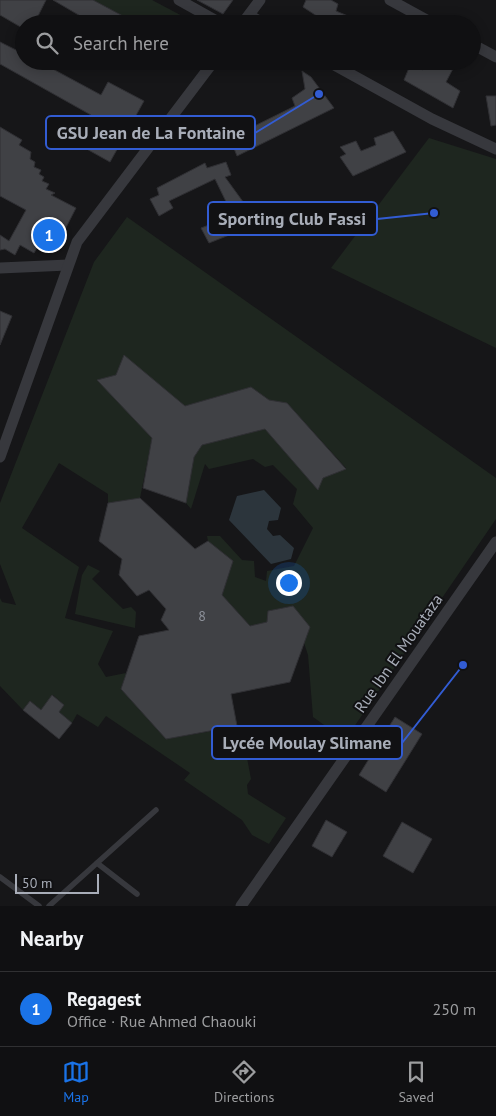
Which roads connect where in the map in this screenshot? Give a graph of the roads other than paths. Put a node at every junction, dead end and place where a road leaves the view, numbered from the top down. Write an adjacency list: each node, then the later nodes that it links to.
1 (179, 0): 4 (street)
2 (260, 0): 5 (street)
3 (390, 0): 6 (street)
4 (206, 15)
5 (249, 15)
6 (418, 15)
7 (481, 48): 8 (street)
8 (495, 53)
9 (207, 70): 12 (street)
10 (343, 70): 11 (street)
11 (496, 149)
12 (68, 265): 13 (street); 14 (street)
13 (0, 268)
14 (0, 457)
15 (496, 542): 22 (street, Rue Ibn El Mouataza)
16 (156, 810): 17 (lane)
17 (97, 863): 19 (lane); 21 (lane)
18 (0, 877): 20 (lane)
19 (136, 894)
20 (39, 906)
21 (49, 906)
22 (240, 906)

